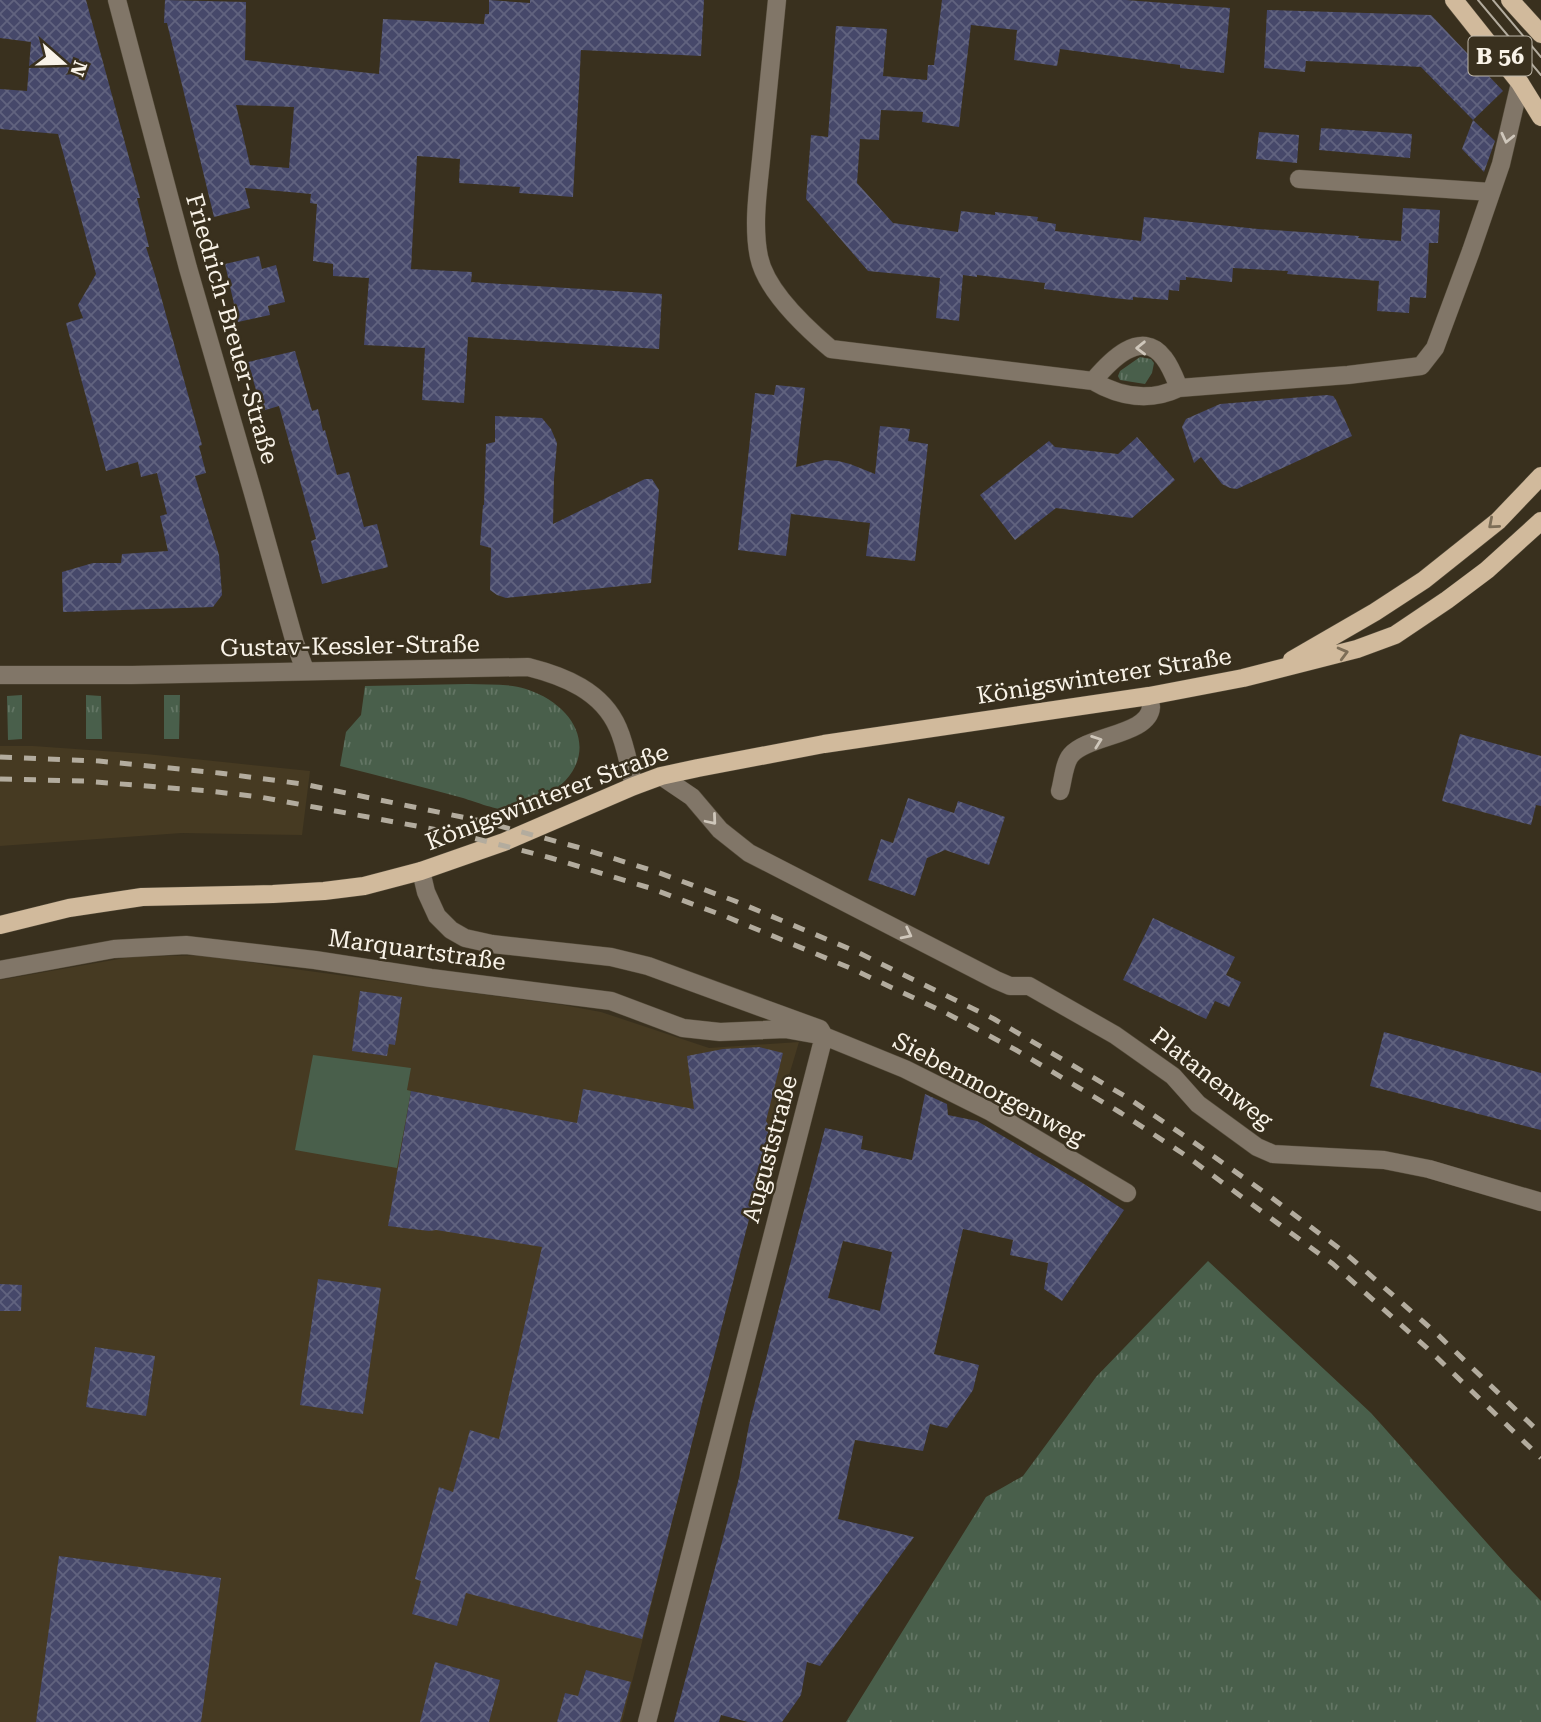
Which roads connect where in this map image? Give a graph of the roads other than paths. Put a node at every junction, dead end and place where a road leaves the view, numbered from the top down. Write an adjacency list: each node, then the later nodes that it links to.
1 (117, 0): 15 (street, Friedrich-Breuer-Straße)
2 (776, 0): 10 (street)
3 (1454, 0): 6 (main road, B 56)
4 (1510, 0): 5 (main road, B 56)
5 (1541, 34)
6 (1521, 83): 7 (main road, B 56); 9 (street, one-way to 9)
7 (1541, 117)
8 (1299, 179): 9 (street)
9 (1491, 192): 11 (street)
10 (1093, 381): 11 (street); 11 (street, one-way to 10)
11 (1179, 388)
12 (1541, 476): 14 (main road, Königswinterer Straße, one-way to 14)
13 (1541, 520): 14 (main road, Königswinterer Straße, one-way to 13)
14 (1277, 669): 17 (main road, Königswinterer Straße)
15 (305, 670): 16 (street, Gustav-Kessler-Straße); 19 (street, Gustav-Kessler-Straße)
16 (0, 675)
17 (1149, 696): 18 (main road, Königswinterer Straße); 20 (street, one-way to 17)
18 (661, 776): 19 (main road, Königswinterer Straße); 26 (street, Platanenweg, one-way to 26)
19 (634, 786): 21 (main road, Königswinterer Straße)
20 (1060, 791)
21 (421, 872): 22 (main road, Königswinterer Straße); 24 (street)
22 (0, 925)
23 (0, 970): 24 (street, Marquartstraße)
24 (824, 1035): 25 (street, Siebenmorgenweg); 27 (street, Auguststraße)
25 (1127, 1194)
26 (1541, 1202)
27 (647, 1722)

